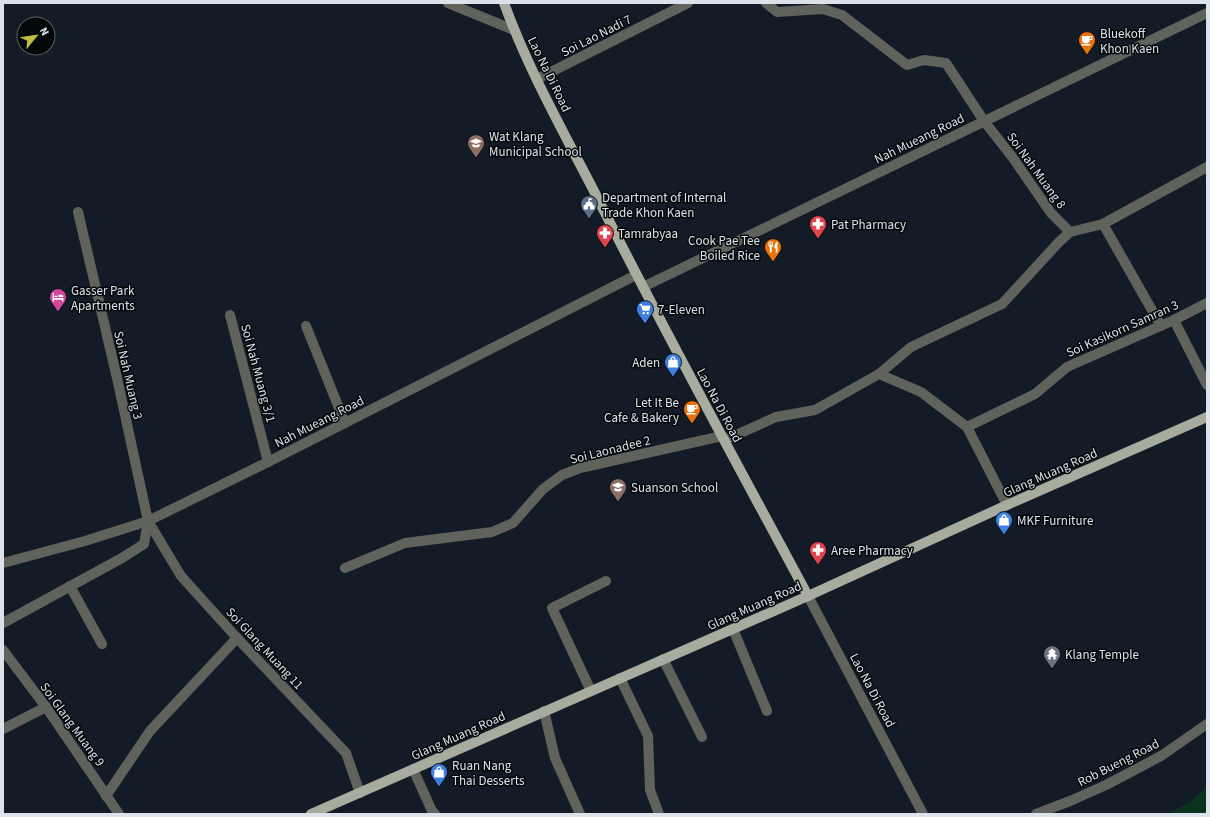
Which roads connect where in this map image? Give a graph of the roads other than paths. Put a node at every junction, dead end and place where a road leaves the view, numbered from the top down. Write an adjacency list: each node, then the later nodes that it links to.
1 (448, 3): 6 (street)
2 (504, 3): 6 (main road, Lao Na Di Road)
3 (688, 3): 7 (street, Soi Lao Nadi 7)
4 (766, 3): 8 (street, Soi Nah Muang 8)
5 (1207, 13): 8 (street, Nah Mueang Road)
6 (514, 30): 7 (main road, Lao Na Di Road)
7 (537, 79): 13 (main road, Lao Na Di Road)
8 (984, 121): 12 (street, Soi Nah Muang 8); 14 (street, Nah Mueang Road)
9 (1207, 167): 11 (street)
10 (78, 212): 28 (street, Soi Nah Muang 3)
11 (1103, 224): 12 (street); 19 (street)
12 (1070, 232): 20 (street, Soi Laonadee 2)
13 (636, 275): 14 (main road, Lao Na Di Road); 23 (street, Nah Mueang Road)
14 (643, 287): 25 (main road, Lao Na Di Road)
15 (1207, 303): 17 (street, Soi Kasikorn Samran 3)
16 (230, 315): 26 (street, Soi Nah Muang 3/1)
17 (1174, 320): 19 (street, Soi Kasikorn Samran 3); 21 (street)
18 (306, 326): 23 (street)
19 (1161, 326): 24 (street, Soi Kasikorn Samran 3)
20 (879, 374): 24 (street); 25 (street, Soi Laonadee 2)
21 (1207, 384)
22 (1207, 417): 27 (main road, Glang Muang Road)
23 (345, 423): 26 (street, Nah Mueang Road)
24 (967, 427): 27 (street)
25 (724, 438): 30 (street, Soi Laonadee 2); 33 (main road, Lao Na Di Road)
26 (268, 462): 28 (street, Nah Mueang Road)
27 (1007, 505): 33 (main road, Glang Muang Road)
28 (148, 521): 29 (street, Nah Mueang Road); 32 (street); 36 (street, Soi Glang Muang 11)
29 (3, 563)
30 (345, 568)
31 (606, 581): 41 (street)
32 (70, 586): 34 (street); 37 (street)
33 (808, 596): 35 (main road, Glang Muang Road); 56 (street, Lao Na Di Road)
34 (3, 624)
35 (733, 628): 39 (main road, Glang Muang Road); 44 (street)
36 (237, 638): 49 (street, Soi Glang Muang 11); 50 (street)
37 (102, 644)
38 (3, 650): 42 (street, Soi Glang Muang 9)
39 (662, 659): 40 (main road, Glang Muang Road); 47 (street)
40 (620, 678): 41 (main road, Glang Muang Road); 55 (street)
41 (590, 691): 43 (main road, Glang Muang Road)
42 (46, 707): 46 (street); 50 (street, Soi Glang Muang 9)
43 (544, 711): 48 (main road, Glang Muang Road); 54 (street)
44 (767, 711)
45 (1207, 724): 57 (street, Rob Bueng Road)
46 (3, 729)
47 (702, 737)
48 (413, 769): 49 (main road, Glang Muang Road); 53 (street)
49 (360, 792): 52 (main road, Glang Muang Road)
50 (106, 796): 51 (street, Soi Glang Muang 9)
51 (119, 814)
52 (311, 814)
53 (435, 814)
54 (580, 814)
55 (659, 814)
56 (923, 814)
57 (1036, 814)

